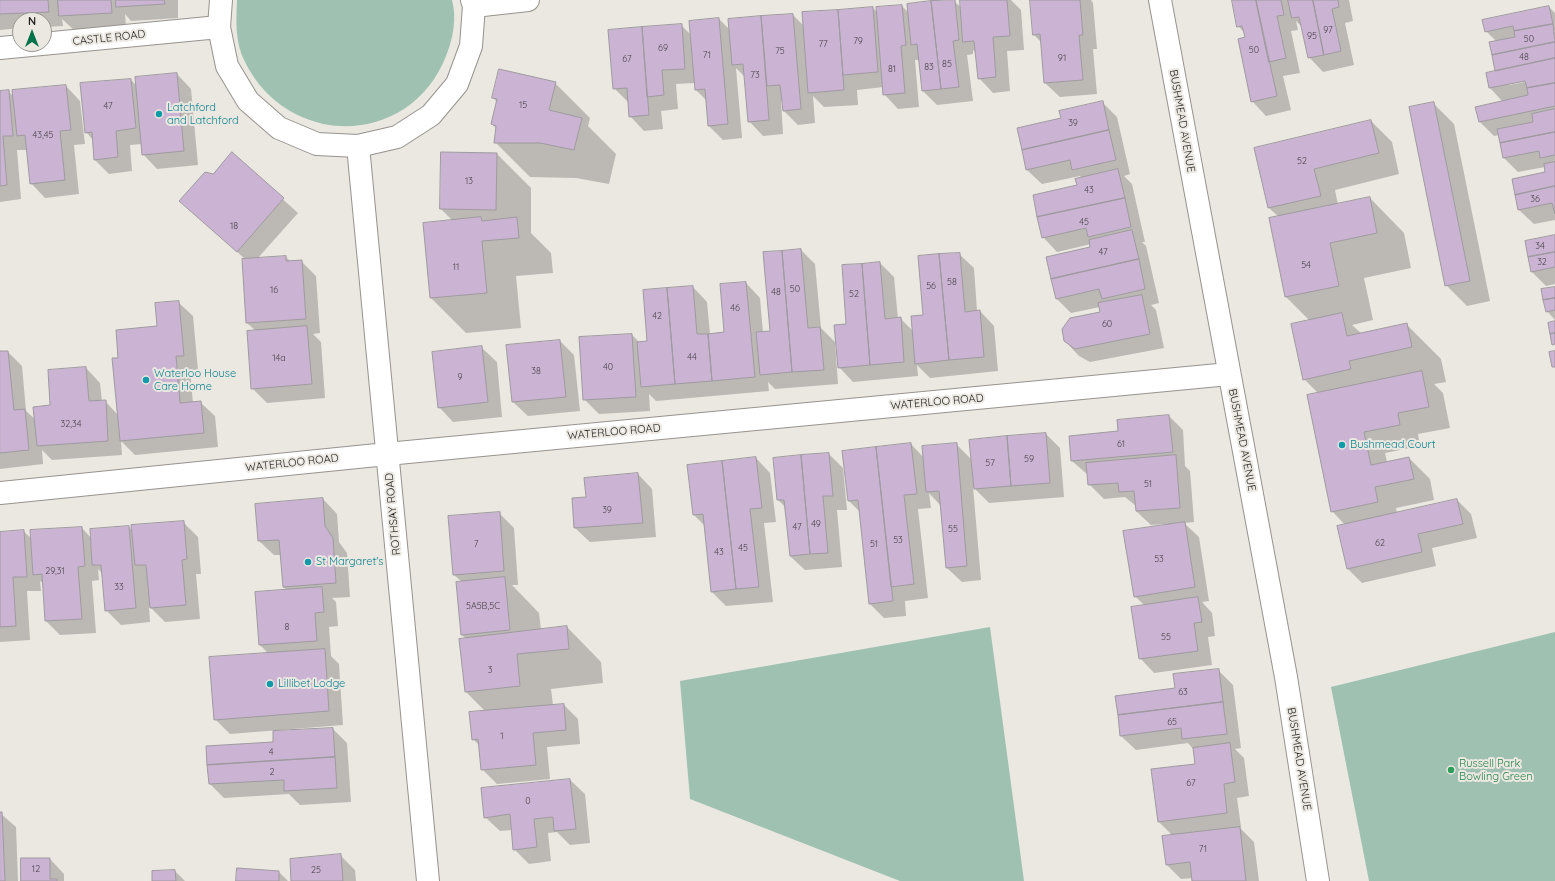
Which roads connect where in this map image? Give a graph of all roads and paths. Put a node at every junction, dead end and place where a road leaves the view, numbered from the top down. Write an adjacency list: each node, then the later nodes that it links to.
1 (221, 0): 5 (street)
2 (528, 0): 4 (street)
3 (1160, 0): 8 (street, BUSHMEAD AVENUE)
4 (473, 3): 7 (street)
5 (219, 27): 6 (street, CASTLE ROAD); 7 (street)
6 (0, 48)
7 (358, 146): 9 (street, ROTHSAY ROAD)
8 (1229, 374): 9 (street, WATERLOO ROAD); 12 (street, BUSHMEAD AVENUE)
9 (387, 454): 10 (street, WATERLOO ROAD); 11 (street, ROTHSAY ROAD)
10 (0, 493)
11 (428, 881)
12 (1318, 881)

